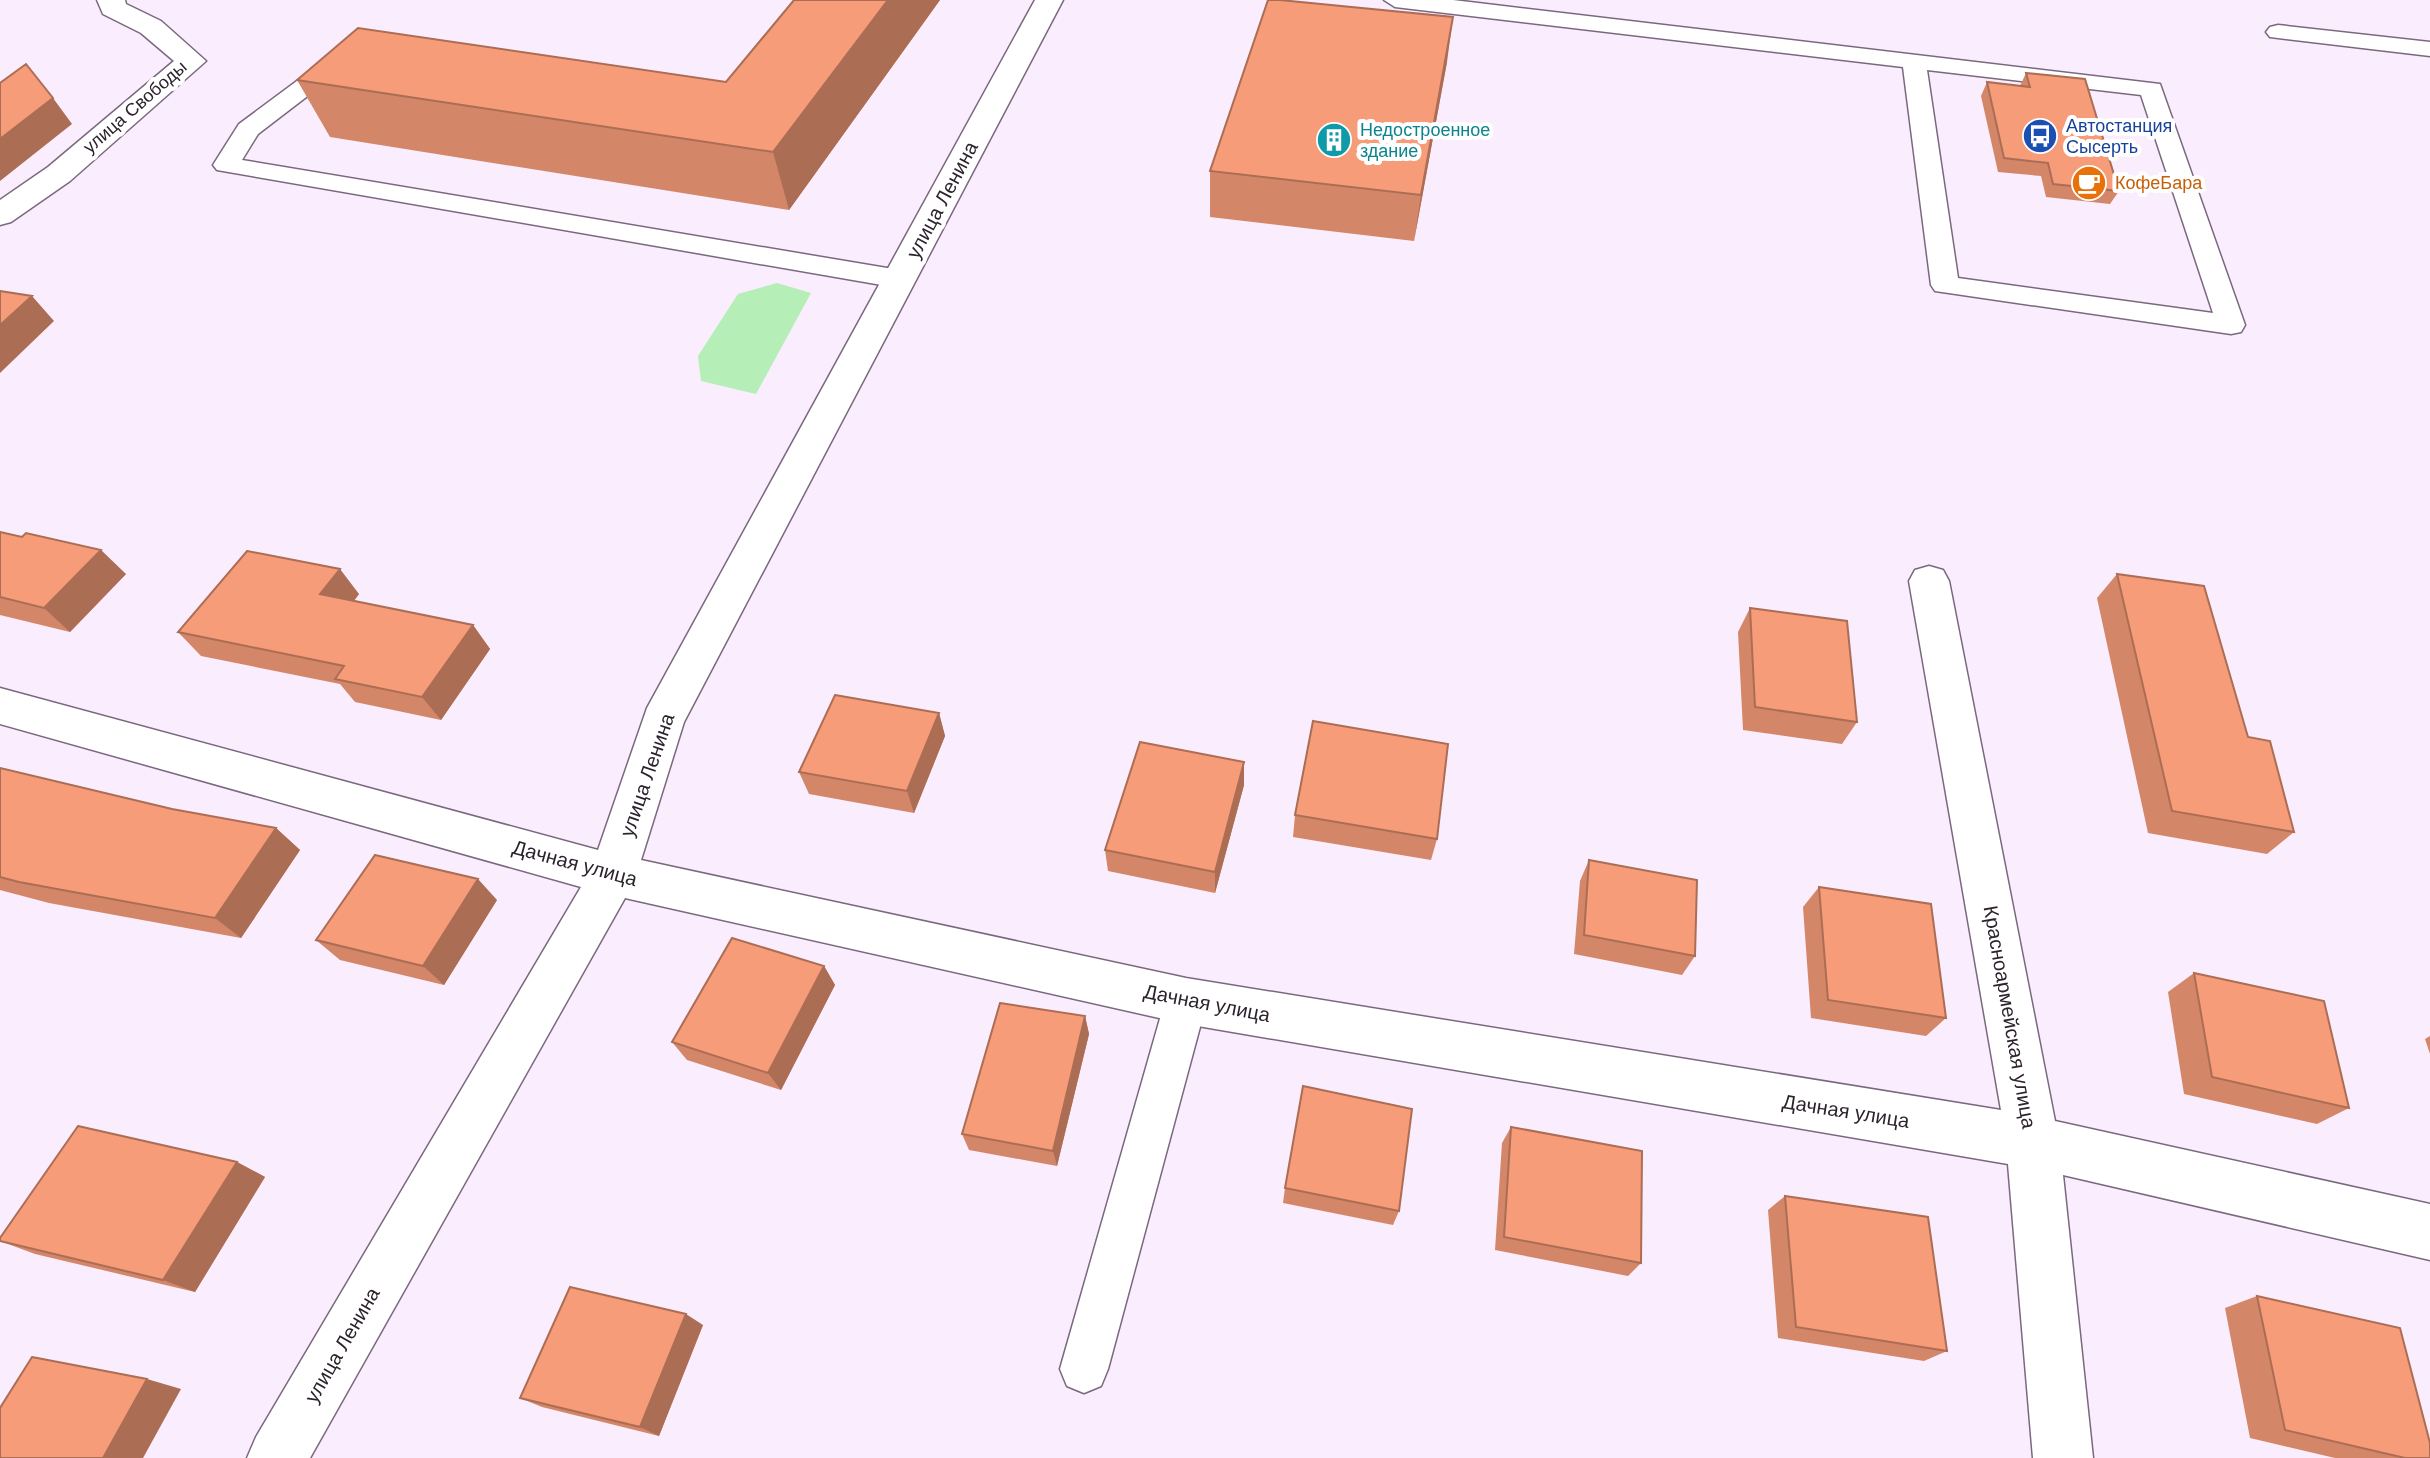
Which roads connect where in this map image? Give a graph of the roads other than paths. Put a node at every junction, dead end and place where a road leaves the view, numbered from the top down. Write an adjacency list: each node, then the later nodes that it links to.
1 (111, 0): 8 (street, улица Свободы)
2 (1049, 0): 9 (street, улица Ленина)
3 (1395, 0): 7 (lane)
4 (2278, 32): 6 (lane)
5 (357, 47): 9 (lane)
6 (2430, 49)
7 (1914, 61): 7 (lane)
8 (0, 215)
9 (899, 279): 12 (street, улица Ленина)
10 (1929, 581): 14 (street, Красноармейская улица)
11 (0, 706): 12 (street, Дачная улица)
12 (613, 875): 13 (street, Дачная улица); 17 (street, улица Ленина)
13 (1186, 1001): 14 (street, Дачная улица); 16 (lane)
14 (2033, 1142): 15 (street, Дачная улица); 18 (street, Красноармейская улица)
15 (2430, 1232)
16 (1084, 1369)
17 (277, 1458)
18 (2063, 1458)

